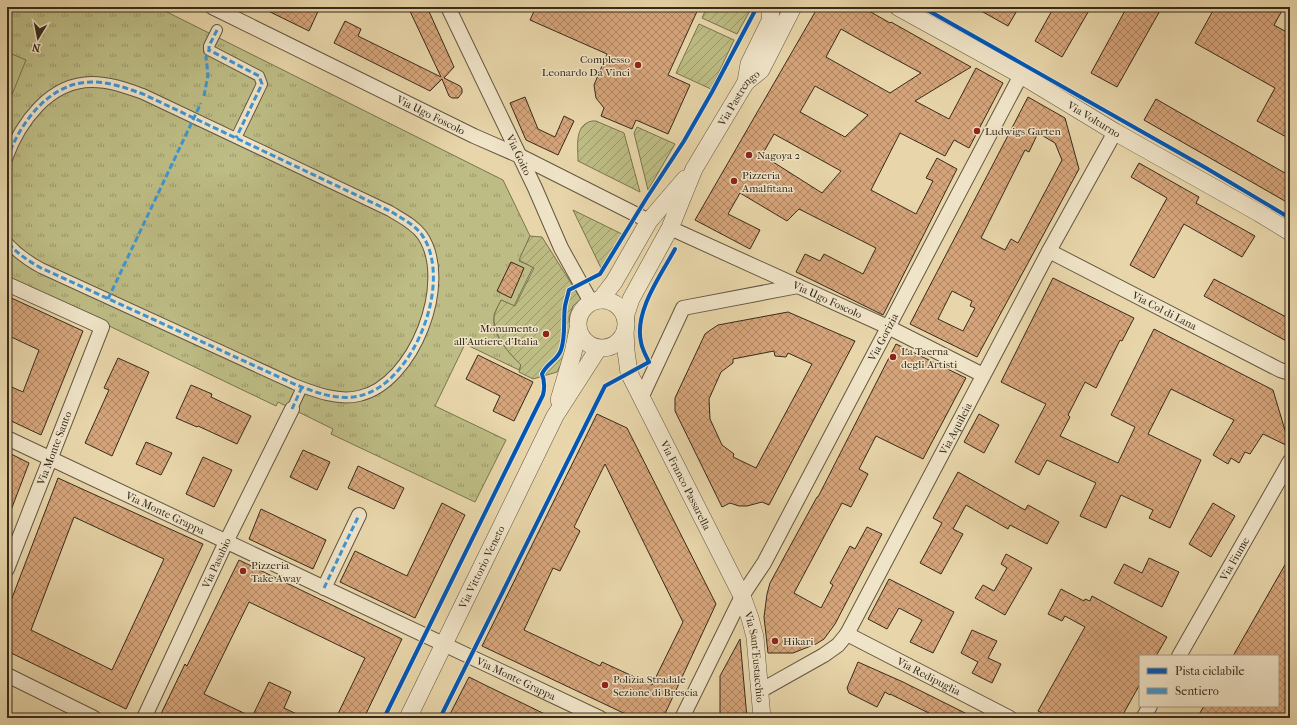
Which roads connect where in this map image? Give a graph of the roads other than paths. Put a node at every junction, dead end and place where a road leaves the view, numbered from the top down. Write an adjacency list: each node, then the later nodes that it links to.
1 (448, 7): 11 (street, Via Goito)
2 (771, 7): 8 (street)
3 (793, 7): 8 (street, Via Pastrengo)
4 (898, 7): 7 (street, Via Volturno)
5 (221, 9): 11 (street, Via Ugo Foscolo)
6 (217, 30): 10 (street)
7 (1021, 75): 9 (street, Via Volturno); 23 (street, Via Gorizia)
8 (746, 82): 13 (street, Via Pastrengo)
9 (1114, 132): 16 (street, Via Volturno); 18 (street, Via Aquileia)
10 (236, 138): 12 (street); 30 (street)
11 (520, 156): 14 (street, Via Ugo Foscolo); 21 (street, Via Goito)
12 (7, 159)
13 (694, 169): 14 (street, Via Pastrengo); 15 (street, Via Pastrengo)
14 (649, 221): 21 (street, Via Pastrengo)
15 (670, 228): 20 (street, Via Ugo Foscolo); 22 (street, Via Pastrengo)
16 (1290, 232)
17 (7, 242): 30 (street)
18 (1049, 251): 26 (street, Via Col di Lana); 28 (street, Via Aquileia)
19 (7, 284): 35 (street, Via Monte Santo)
20 (798, 286): 23 (street, Via Ugo Foscolo); 31 (street)
21 (596, 301): 22 (street); 24 (street)
22 (625, 324): 25 (street); 27 (street, Via Franco Passarella)
23 (888, 327): 28 (street, Via Ugo Foscolo); 41 (street, Via Gorizia)
24 (578, 329): 25 (street); 33 (street, Via Vittorio Veneto)
25 (601, 349): 27 (street, Via Franco Passarella); 33 (street, Via Vittorio Veneto)
26 (1285, 371): 29 (street, Via Col di Lana)
27 (629, 373): 31 (street, Via Franco Passarella)
28 (983, 375): 42 (street, Via Aquileia)
29 (1290, 380)
30 (302, 387): 32 (street)
31 (641, 398): 41 (street, Via Franco Passarella)
32 (292, 408): 38 (street, Via Pasubio)
33 (555, 416): 43 (street, Via Vittorio Veneto)
34 (7, 438): 35 (street, Via Monte Grappa)
35 (50, 459): 38 (street, Via Monte Grappa); 39 (street, Via Monte Santo)
36 (1290, 460): 44 (street, Via Fiume)
37 (359, 515): 40 (street)
38 (226, 542): 40 (street, Via Monte Grappa); 49 (street, Via Pasubio)
39 (7, 569)
40 (324, 588): 43 (street, Via Monte Grappa)
41 (742, 596): 46 (street, Via Sant'Eustacchio); 52 (street, Via Gorizia)
42 (847, 634): 46 (street, Via Aquileia); 54 (street, Via Redipuglia)
43 (444, 645): 50 (street, Via Vittorio Veneto); 51 (street, Via Monte Grappa)
44 (1180, 655)
45 (7, 675): 48 (street)
46 (760, 691): 53 (street, Via Sant'Eustacchio)
47 (1149, 707): 55 (street)
48 (94, 718)
49 (144, 718)
50 (408, 718)
51 (600, 718)
52 (682, 718)
53 (762, 718)
54 (1010, 718)
55 (1143, 718)

